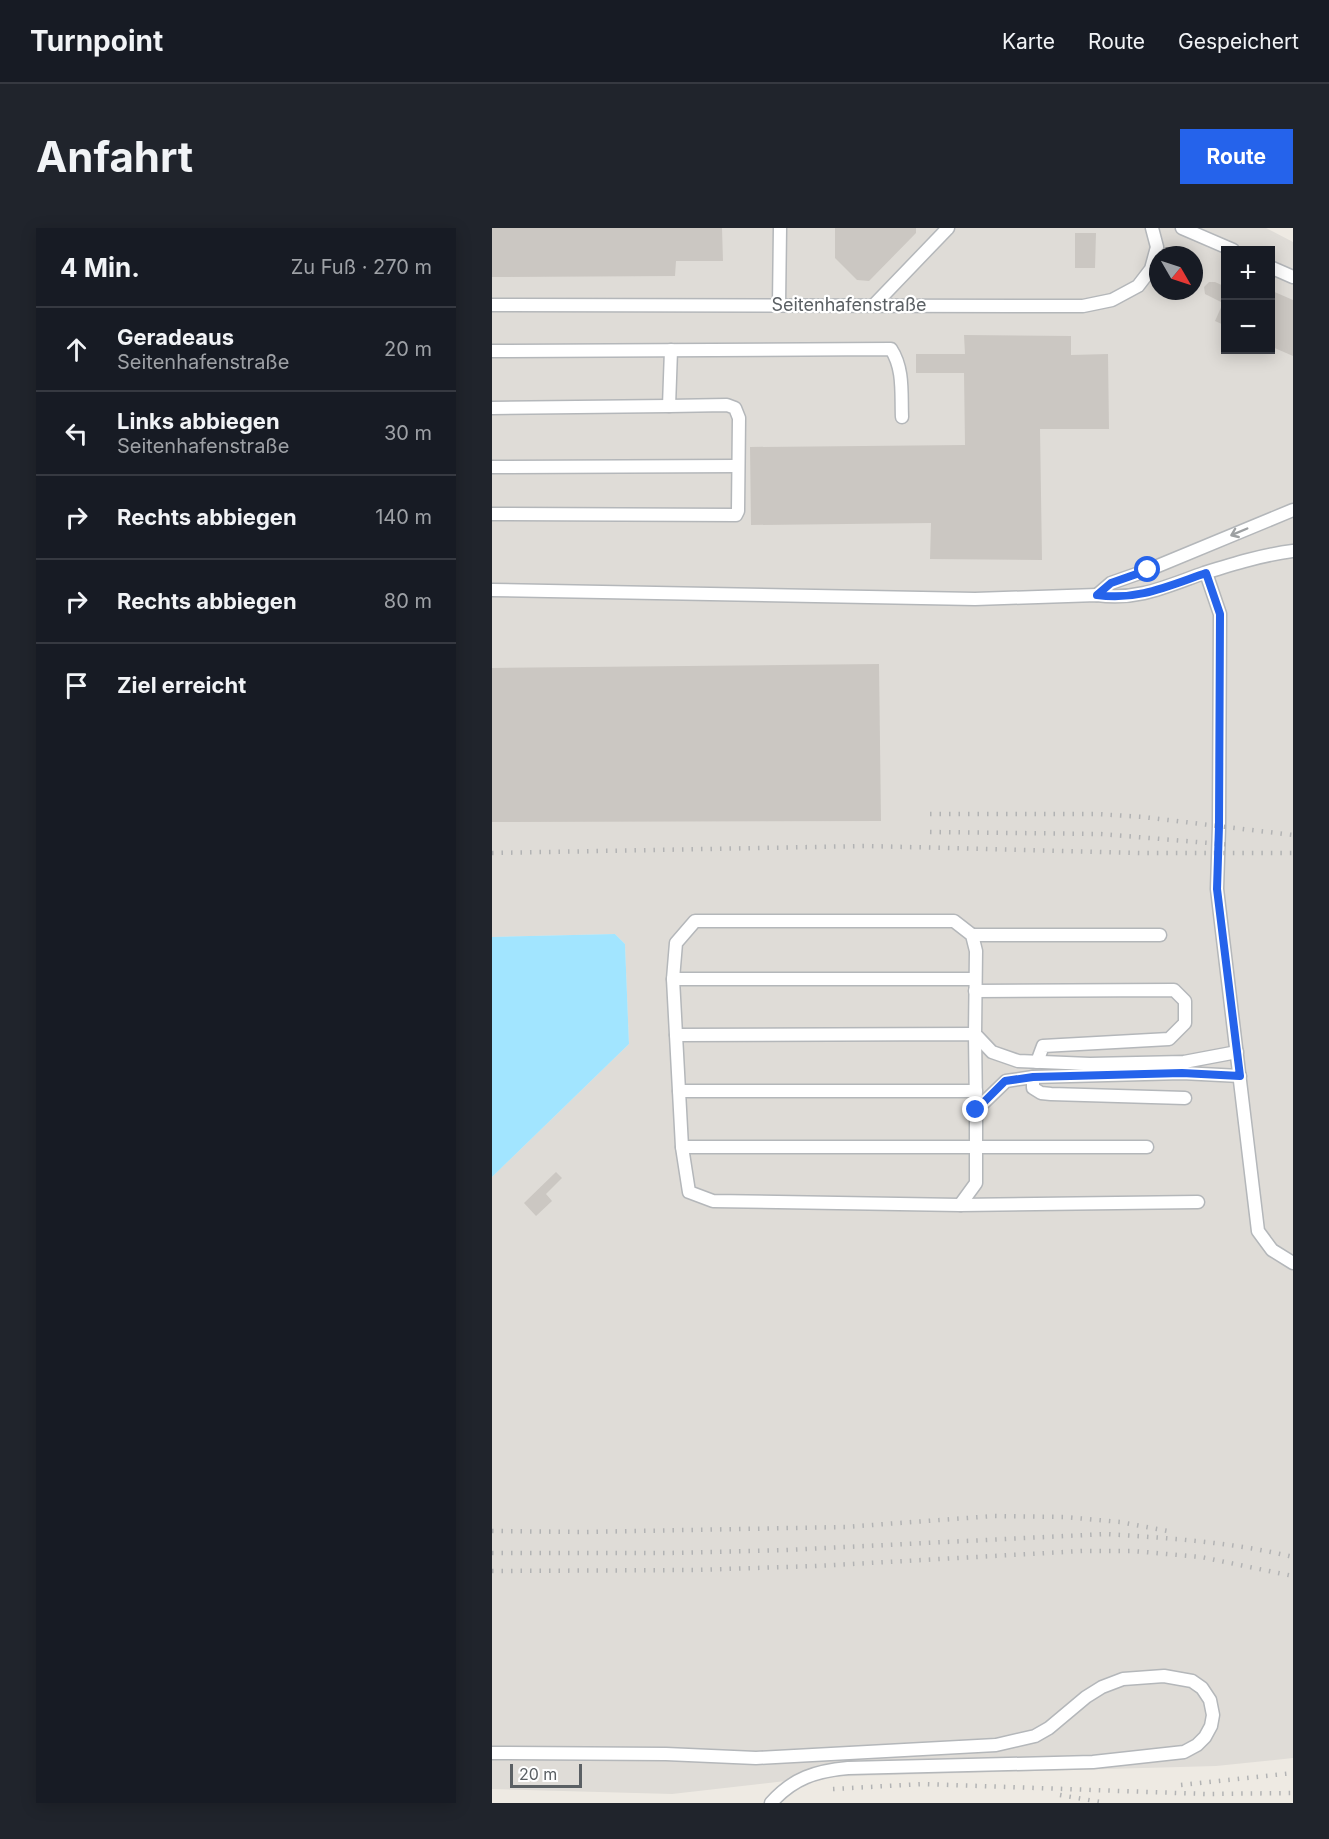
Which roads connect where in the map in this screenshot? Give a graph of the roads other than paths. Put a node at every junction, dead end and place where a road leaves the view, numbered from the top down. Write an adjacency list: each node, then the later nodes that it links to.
1 (780, 228): 9 (lane)
2 (948, 228): 10 (lane)
3 (1152, 228): 10 (lane, Seitenhafenstraße)
4 (1182, 228): 5 (lane)
5 (1224, 246)
6 (1275, 269): 7 (lane)
7 (1293, 278)
8 (492, 304): 9 (lane, Seitenhafenstraße)
9 (779, 305): 10 (lane, Seitenhafenstraße)
10 (874, 305)
11 (671, 350): 12 (lane); 13 (lane); 15 (lane)
12 (492, 351)
13 (669, 406): 14 (lane); 16 (lane)
14 (492, 408)
15 (902, 417)
16 (738, 466): 17 (lane); 19 (lane)
17 (492, 467)
18 (1293, 510): 23 (lane, one-way to 23)
19 (492, 514)
20 (1293, 551): 21 (lane)
21 (1206, 573): 23 (lane); 30 (lane)
22 (492, 590): 23 (lane)
23 (1097, 595)
24 (972, 935): 25 (lane); 26 (lane); 27 (lane)
25 (1160, 935)
26 (674, 979): 27 (lane); 29 (lane)
27 (975, 985): 28 (lane); 31 (lane)
28 (975, 1034): 29 (lane); 31 (lane); 35 (lane)
29 (676, 1035): 34 (lane)
30 (1237, 1052): 31 (lane); 32 (lane)
31 (1037, 1062)
32 (1240, 1076): 33 (lane); 43 (lane)
33 (1033, 1077): 36 (lane); 37 (lane)
34 (679, 1091): 35 (lane); 38 (lane)
35 (976, 1091): 37 (lane)
36 (1185, 1098)
37 (976, 1110): 39 (lane)
38 (682, 1147): 39 (lane); 42 (lane)
39 (975, 1147): 40 (lane); 42 (lane)
40 (1147, 1147)
41 (1198, 1202): 42 (lane)
42 (960, 1205)
43 (1293, 1263)
44 (492, 1753): 45 (lane)
45 (771, 1803)

